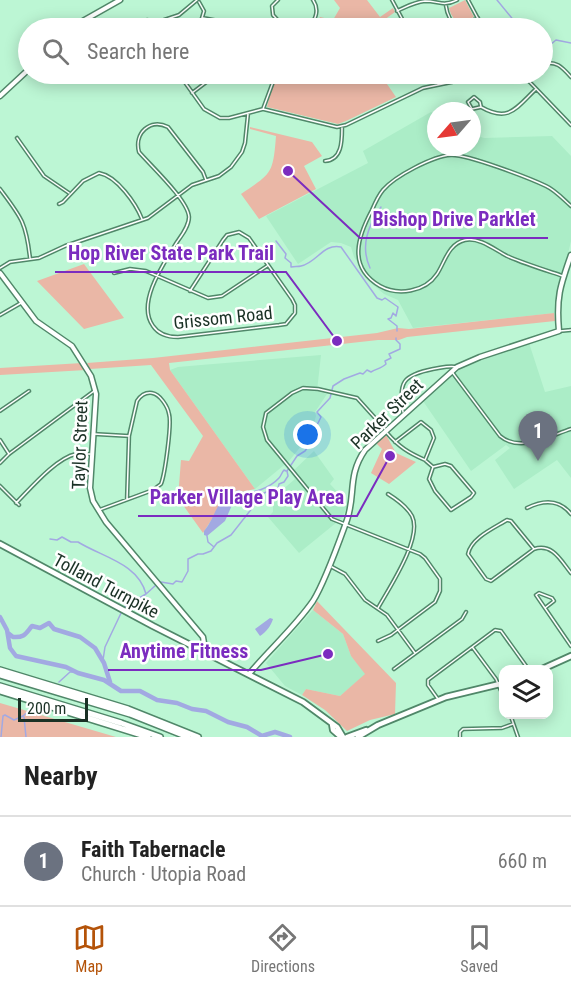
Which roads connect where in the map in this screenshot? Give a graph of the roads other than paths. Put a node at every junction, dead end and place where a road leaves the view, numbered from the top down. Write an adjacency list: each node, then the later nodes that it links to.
1 (120, 0): 10 (street)
2 (197, 0): 11 (street); 12 (street)
3 (278, 0): 13 (street)
4 (313, 0): 14 (street)
5 (392, 0): 9 (street)
6 (458, 0): 8 (street)
7 (468, 0): 17 (street)
8 (446, 5): 9 (street); 16 (street)
9 (397, 12): 15 (street)
10 (88, 18)
11 (170, 18)
12 (203, 18)
13 (276, 18)
14 (315, 18)
15 (401, 18)
16 (450, 18)
17 (478, 18)
18 (553, 63): 19 (street)
19 (571, 77)
20 (18, 79): 29 (street)
21 (185, 84): 28 (street)
22 (204, 84): 28 (street)
23 (272, 84): 31 (street)
24 (441, 84): 26 (street)
25 (531, 84): 27 (street)
26 (438, 85): 34 (street)
27 (536, 89): 30 (street); 33 (street)
28 (192, 93): 32 (street)
29 (0, 96)
30 (481, 107): 30 (street)
31 (263, 109): 32 (street); 34 (street)
32 (248, 113): 37 (street)
33 (571, 125)
34 (342, 127): 36 (street)
35 (17, 138): 39 (street)
36 (325, 161)
37 (206, 180): 40 (street); 40 (street)
38 (0, 189): 45 (street)
39 (69, 194): 41 (street); 43 (street)
40 (178, 196): 43 (street); 51 (street, Grissom Road)
41 (58, 204)
42 (571, 206): 50 (street)
43 (142, 220): 45 (street)
44 (571, 255): 50 (street)
45 (30, 259): 47 (street)
46 (267, 265): 51 (street, Grissom Road); 52 (street); 52 (street, Grissom Road)
47 (0, 268)
48 (0, 273): 53 (street, Taylor Street)
49 (114, 273): 51 (street)
50 (564, 276): 56 (street)
51 (158, 277): 52 (street)
52 (190, 291)
53 (21, 302): 54 (street); 59 (street, Taylor Street)
54 (0, 315)
55 (571, 330): 56 (street)
56 (559, 331): 57 (street, Parker Street)
57 (457, 367): 58 (street, Parker Street); 62 (street)
58 (452, 371): 62 (street, Parker Street); 63 (street)
59 (95, 390): 65 (street, Taylor Street); 70 (street)
60 (29, 391): 61 (street)
61 (0, 411)
62 (404, 414): 64 (street, Parker Street)
63 (571, 429)
64 (386, 430): 68 (street); 82 (street, Parker Street); 82 (street)
65 (92, 434): 66 (street); 69 (street, Taylor Street)
66 (129, 436): 76 (street); 76 (street)
67 (0, 440): 70 (street)
68 (395, 442): 71 (street); 71 (street)
69 (91, 453): 77 (street); 80 (street, Taylor Street)
70 (9, 454): 72 (street)
71 (425, 460): 73 (street)
72 (0, 463)
73 (433, 467): 73 (street)
74 (0, 486): 77 (street)
75 (388, 494): 84 (street)
76 (127, 499): 80 (street)
77 (16, 503): 78 (street)
78 (19, 505)
79 (527, 508): 81 (street)
80 (98, 510): 95 (street, Taylor Street)
81 (571, 514)
82 (345, 525): 84 (street); 86 (street, Parker Street)
83 (0, 544): 95 (main road, Tolland Turnpike)
84 (408, 549): 88 (street); 91 (street)
85 (534, 549): 85 (street); 87 (street)
86 (328, 566): 88 (street); 102 (street, Parker Street)
87 (571, 573)
88 (378, 608): 91 (street)
89 (545, 608): 89 (street); 93 (street)
90 (466, 612): 96 (street)
91 (398, 630): 92 (street); 96 (street)
92 (378, 641)
93 (571, 646)
94 (472, 647): 98 (street); 104 (street); 108 (street)
95 (199, 650): 102 (main road, Tolland Turnpike)
96 (415, 653): 100 (street)
97 (571, 656): 99 (main road)
98 (526, 665)
99 (550, 665)
100 (394, 669)
101 (0, 670): 112 (highway)
102 (249, 674): 115 (main road, Tolland Turnpike)
103 (0, 675): 112 (highway)
104 (499, 681)
105 (499, 684): 108 (main road)
106 (0, 686): 114 (highway)
107 (0, 691): 113 (highway)
108 (439, 699): 111 (main road)
109 (512, 719): 110 (street)
110 (513, 724): 117 (street); 118 (street)
111 (369, 730): 115 (main road); 116 (main road)
112 (195, 736)
113 (148, 737)
114 (160, 737)
115 (343, 737)
116 (358, 737)
117 (460, 737)
118 (518, 737)

